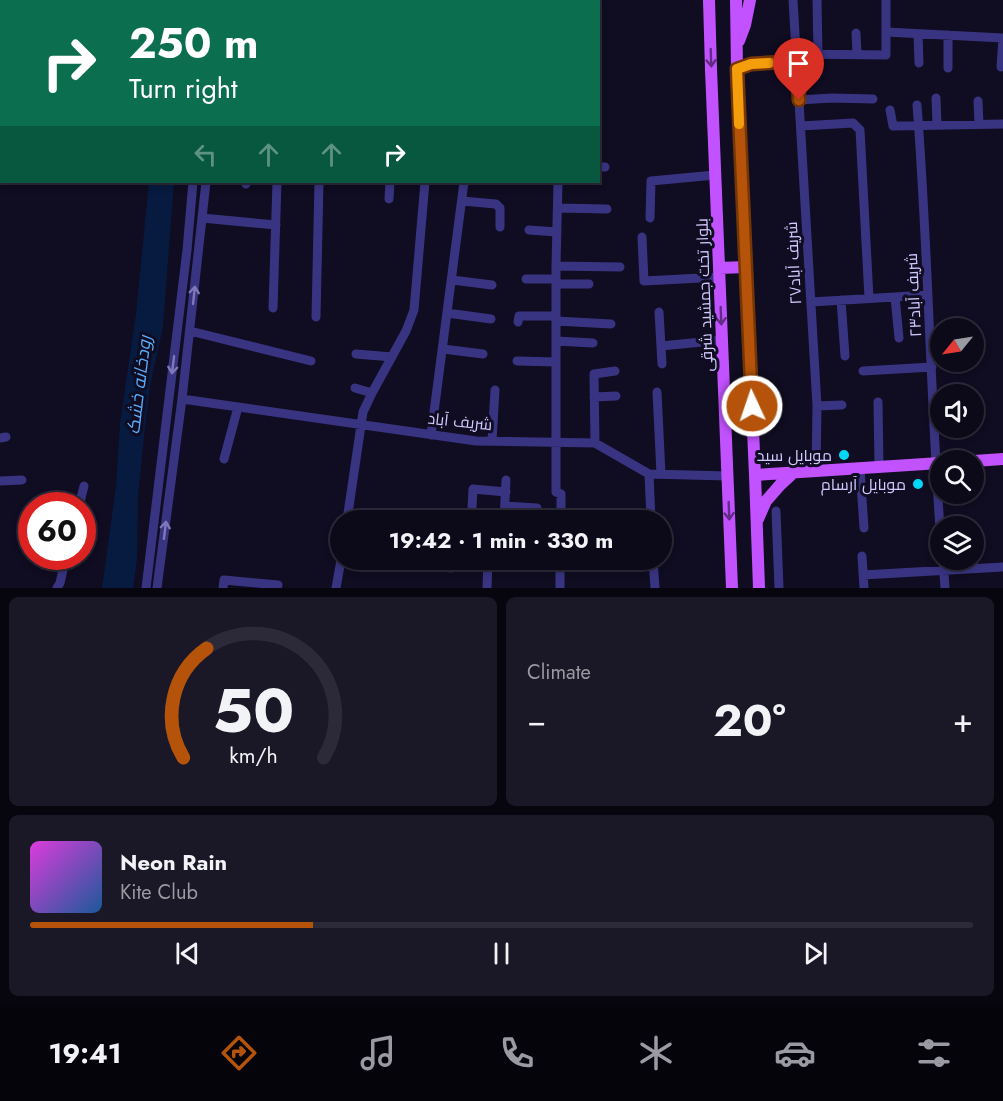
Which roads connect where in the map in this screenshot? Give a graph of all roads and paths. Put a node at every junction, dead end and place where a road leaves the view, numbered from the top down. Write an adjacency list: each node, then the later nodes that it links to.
1 (710, 0): 31 (main road, بلوار تخت جمشید شرقی, one-way to 31)
2 (736, 0): 12 (main road)
3 (750, 0): 12 (main road)
4 (793, 0): 15 (street, شریف آباد۲۷)
5 (817, 0): 13 (street)
6 (886, 0): 7 (street)
7 (886, 32): 9 (street); 14 (street)
8 (856, 33): 14 (street)
9 (918, 34): 10 (street); 16 (street)
10 (948, 35): 11 (street); 18 (street)
11 (1003, 38): 17 (street)
12 (737, 48): 19 (main road)
13 (818, 54): 14 (street); 15 (street)
14 (857, 54)
15 (797, 57): 19 (street); 22 (street, شریف آباد۲۷)
16 (919, 63)
17 (1001, 67)
18 (948, 68)
19 (737, 69): 53 (main road)
20 (936, 98): 29 (street)
21 (873, 99): 22 (street)
22 (799, 100): 30 (street, شریف آباد۲۷)
23 (978, 101): 26 (street)
24 (917, 105): 28 (street, شریف آباد۲۳)
25 (890, 110): 28 (street)
26 (980, 124): 27 (street); 29 (street)
27 (1003, 124)
28 (919, 125): 29 (street); 60 (street, شریف آباد۲۳)
29 (937, 125)
30 (801, 126): 62 (street); 64 (street, شریف آباد۲۷)
31 (716, 175): 45 (street); 54 (main road, بلوار تخت جمشید شرقی)
32 (193, 183): 149 (street, one-way to 149)
33 (206, 183): 44 (street)
34 (277, 183): 46 (street)
35 (319, 183): 68 (street)
36 (390, 183): 40 (street)
37 (425, 183): 84 (street)
38 (464, 183): 41 (street)
39 (558, 183): 42 (street)
40 (389, 199)
41 (462, 201): 47 (street); 55 (street)
42 (558, 208): 43 (street); 49 (street)
43 (607, 209)
44 (202, 218): 46 (street); 73 (street, one-way to 44)
45 (650, 218)
46 (276, 225): 65 (street)
47 (500, 227)
48 (529, 230): 49 (street)
49 (557, 232): 51 (street)
50 (642, 237): 54 (street)
51 (556, 266): 52 (street); 57 (street)
52 (620, 267)
53 (746, 267): 54 (main road); 120 (main road)
54 (720, 272): 76 (main road, بلوار تخت جمشید شرقی, one-way to 76)
55 (452, 279): 59 (street); 67 (street)
56 (526, 279): 57 (street)
57 (556, 282): 58 (street); 70 (street)
58 (589, 284)
59 (492, 285)
60 (928, 295): 61 (street); 74 (street, شریف آباد۲۳)
61 (895, 297): 62 (street); 75 (street)
62 (869, 298): 63 (street)
63 (842, 300): 64 (street); 83 (street)
64 (811, 302): 102 (street, شریف آباد۲۷)
65 (273, 308)
66 (659, 312): 79 (street)
67 (447, 313): 69 (street); 80 (street)
68 (316, 317)
69 (491, 319)
70 (556, 319): 71 (street); 72 (street); 77 (street)
71 (518, 322)
72 (611, 324)
73 (190, 331): 85 (street); 99 (street)
74 (930, 331)
75 (899, 338)
76 (722, 340): 79 (street); 121 (main road, بلوار تخت جمشید شرقی)
77 (556, 341): 78 (street); 87 (street)
78 (593, 343)
79 (661, 346): 88 (street)
80 (443, 349): 82 (street); 105 (street)
81 (356, 354): 84 (street)
82 (483, 354)
83 (845, 356)
84 (392, 357): 96 (street)
85 (311, 361)
86 (517, 361): 87 (street)
87 (556, 362): 107 (street)
88 (662, 364)
89 (930, 367): 90 (street)
90 (863, 371)
91 (615, 372): 98 (street)
92 (932, 372): 109 (street, شریف آباد۲۳)
93 (355, 388): 96 (street)
94 (495, 390): 106 (street)
95 (657, 392): 119 (street)
96 (372, 393): 104 (street)
97 (616, 396): 98 (street)
98 (594, 397): 108 (street)
99 (182, 399): 103 (street, شریف آباد); 150 (street, one-way to 99)
100 (878, 402): 114 (street)
101 (842, 405): 102 (street)
102 (816, 406): 116 (street, شریف آباد۲۷)
103 (238, 407): 104 (street, شریف آباد); 110 (street)
104 (361, 425): 105 (street, شریف آباد); 131 (street)
105 (431, 435): 106 (street, شریف آباد)
106 (492, 441): 107 (street, شریف آباد)
107 (556, 442): 108 (street, شریف آباد); 133 (street)
108 (596, 443): 118 (street, شریف آباد)
109 (937, 450)
110 (224, 459)
111 (1003, 459): 112 (main road)
112 (984, 460)
113 (930, 464): 114 (main road)
114 (879, 467): 115 (main road)
115 (861, 469): 116 (main road); 137 (street)
116 (816, 471): 117 (main road)
117 (794, 472): 120 (main road); 136 (main road)
118 (649, 474): 119 (street); 134 (street)
119 (661, 474): 121 (street)
120 (755, 475): 136 (main road)
121 (728, 476): 157 (main road, بلوار تخت جمشید شرقی, one-way to 157)
122 (22, 480): 124 (street)
123 (506, 480): 127 (street)
124 (0, 481)
125 (84, 486): 126 (street)
126 (82, 492)
127 (506, 492): 128 (street); 129 (street)
128 (505, 506): 130 (street); 132 (street)
129 (472, 507)
130 (537, 508)
131 (348, 510)
132 (505, 510)
133 (561, 510)
134 (651, 510)
135 (777, 511): 159 (street)
136 (756, 523): 158 (main road)
137 (864, 528)
138 (862, 556): 147 (street)
139 (1003, 567): 140 (street)
140 (984, 568)
141 (63, 570): 148 (street)
142 (339, 570): 153 (street)
143 (488, 570): 154 (street)
144 (560, 570): 155 (street)
145 (654, 570): 156 (street)
146 (944, 570): 147 (street); 161 (street)
147 (863, 575): 160 (street)
148 (57, 588)
149 (146, 588)
150 (157, 588)
151 (223, 588): 152 (street)
152 (277, 588)
153 (336, 588)
154 (487, 588)
155 (560, 588)
156 (655, 588)
157 (732, 588)
158 (759, 588)
159 (779, 588)
160 (864, 588)
161 (945, 588)

